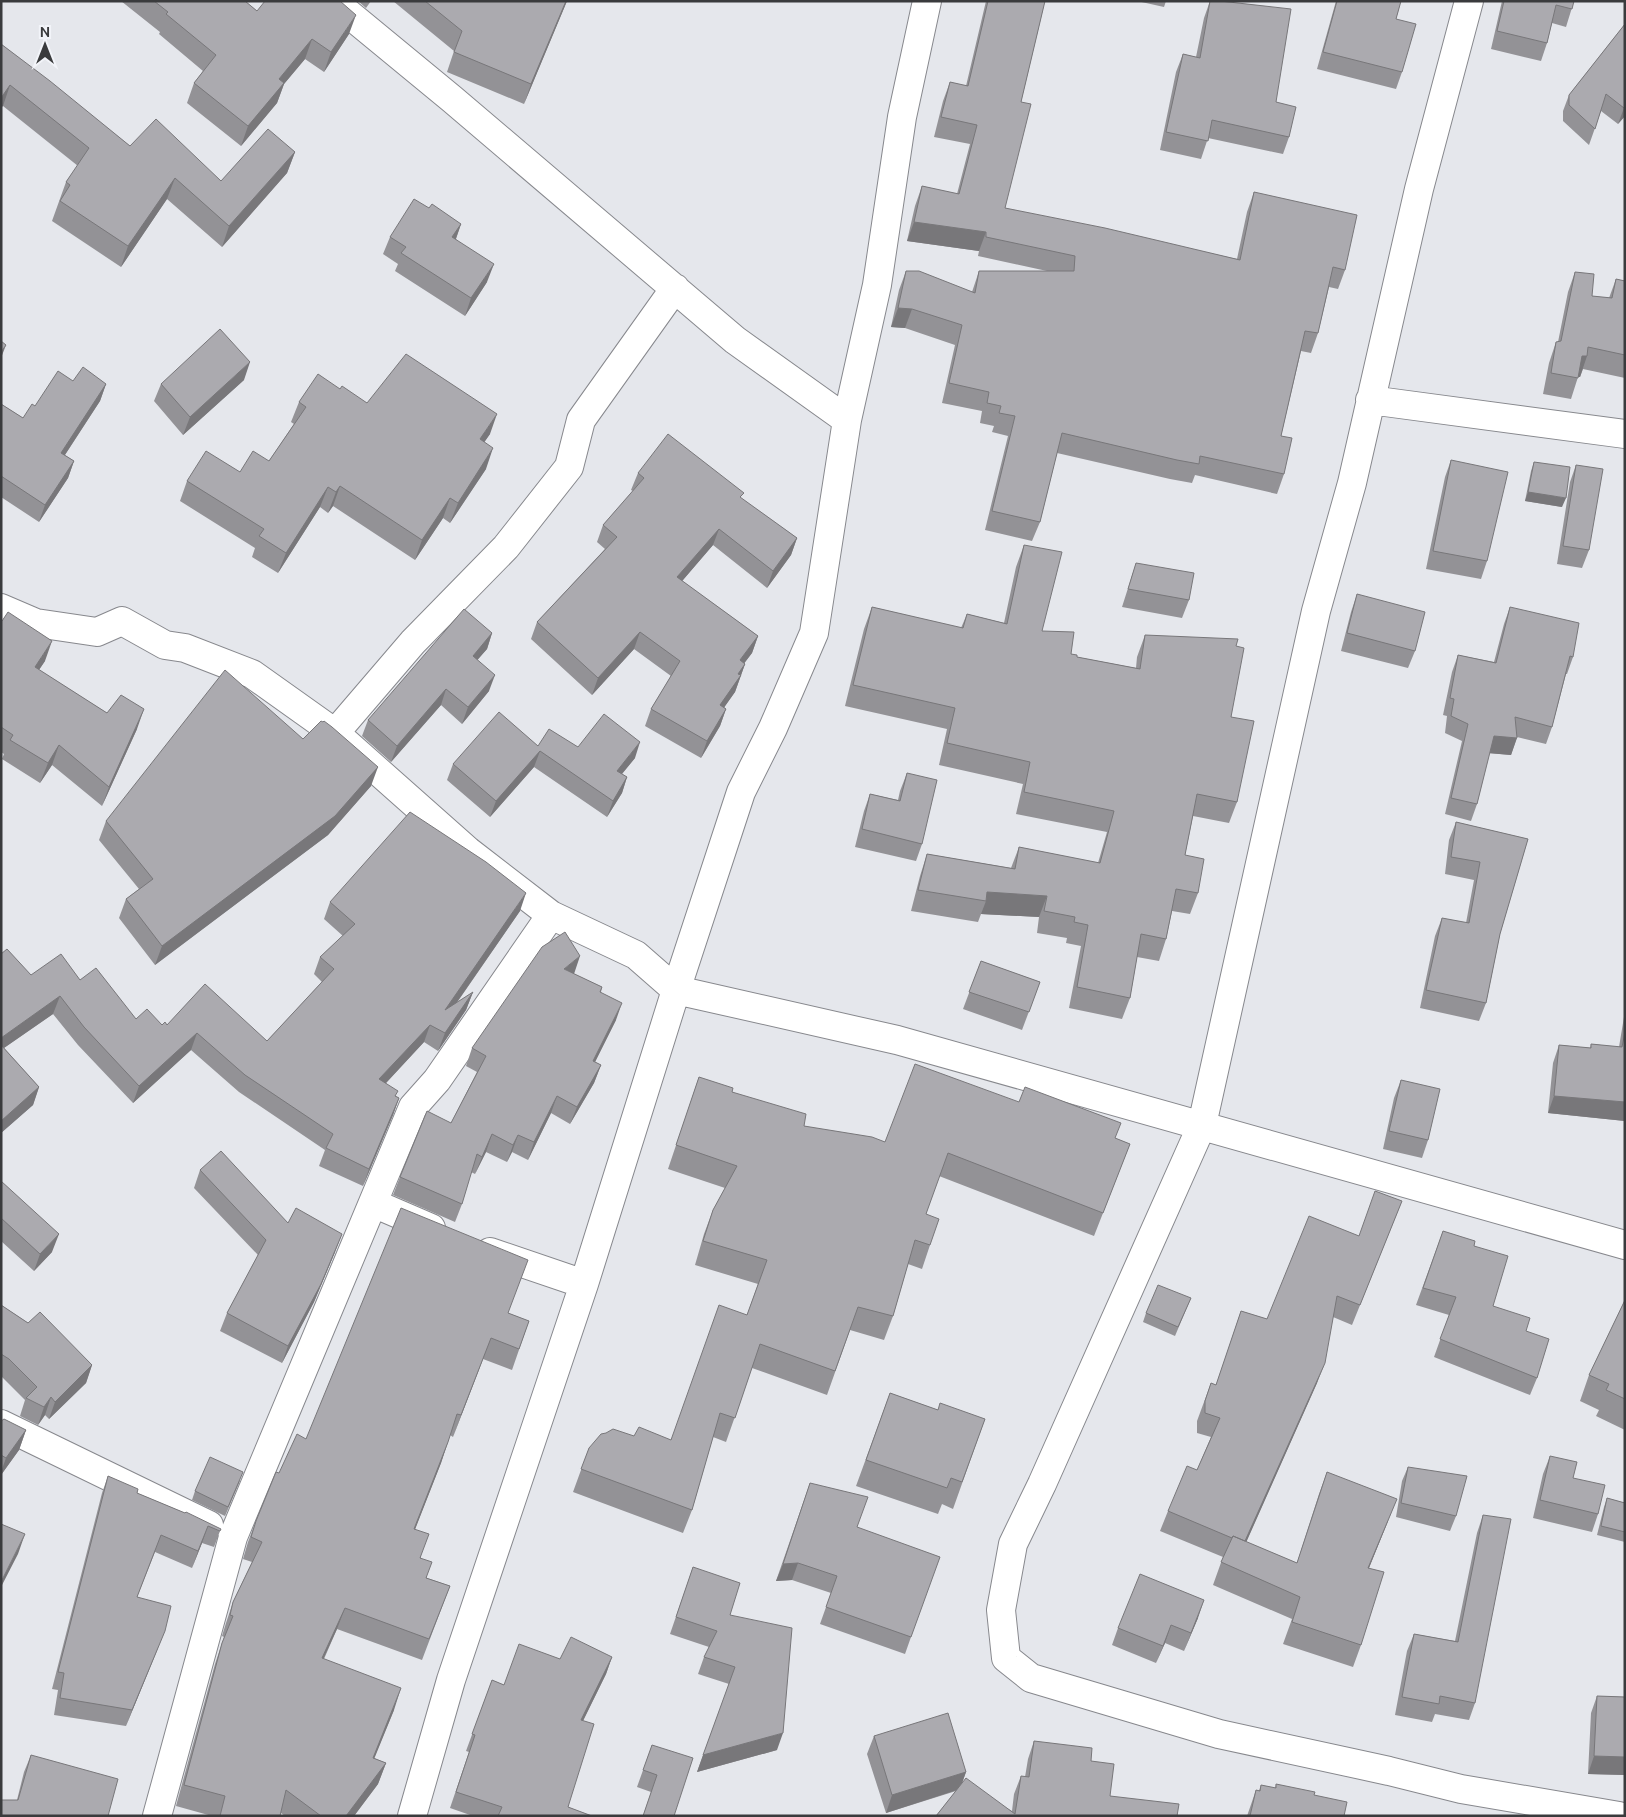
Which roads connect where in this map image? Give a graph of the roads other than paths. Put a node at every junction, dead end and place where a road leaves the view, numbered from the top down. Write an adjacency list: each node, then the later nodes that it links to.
1 (333, 1): 4 (street)
2 (927, 1): 6 (street)
3 (1469, 1): 5 (street)
4 (675, 288): 6 (street); 9 (street)
5 (1370, 400): 7 (street); 12 (street)
6 (847, 420): 11 (street)
7 (1625, 434)
8 (1, 608): 9 (street)
9 (336, 733): 10 (street)
10 (551, 915): 11 (street); 13 (street)
11 (676, 990): 12 (street); 15 (street)
12 (1202, 1125): 14 (street); 18 (street)
13 (373, 1203): 15 (street); 17 (street)
14 (1625, 1245)
15 (584, 1284): 20 (street)
16 (1, 1424): 17 (street)
17 (233, 1536): 19 (street)
18 (1488, 1792): 21 (street); 22 (street)
19 (157, 1816)
20 (412, 1816)
21 (1500, 1816)
22 (1619, 1816)

